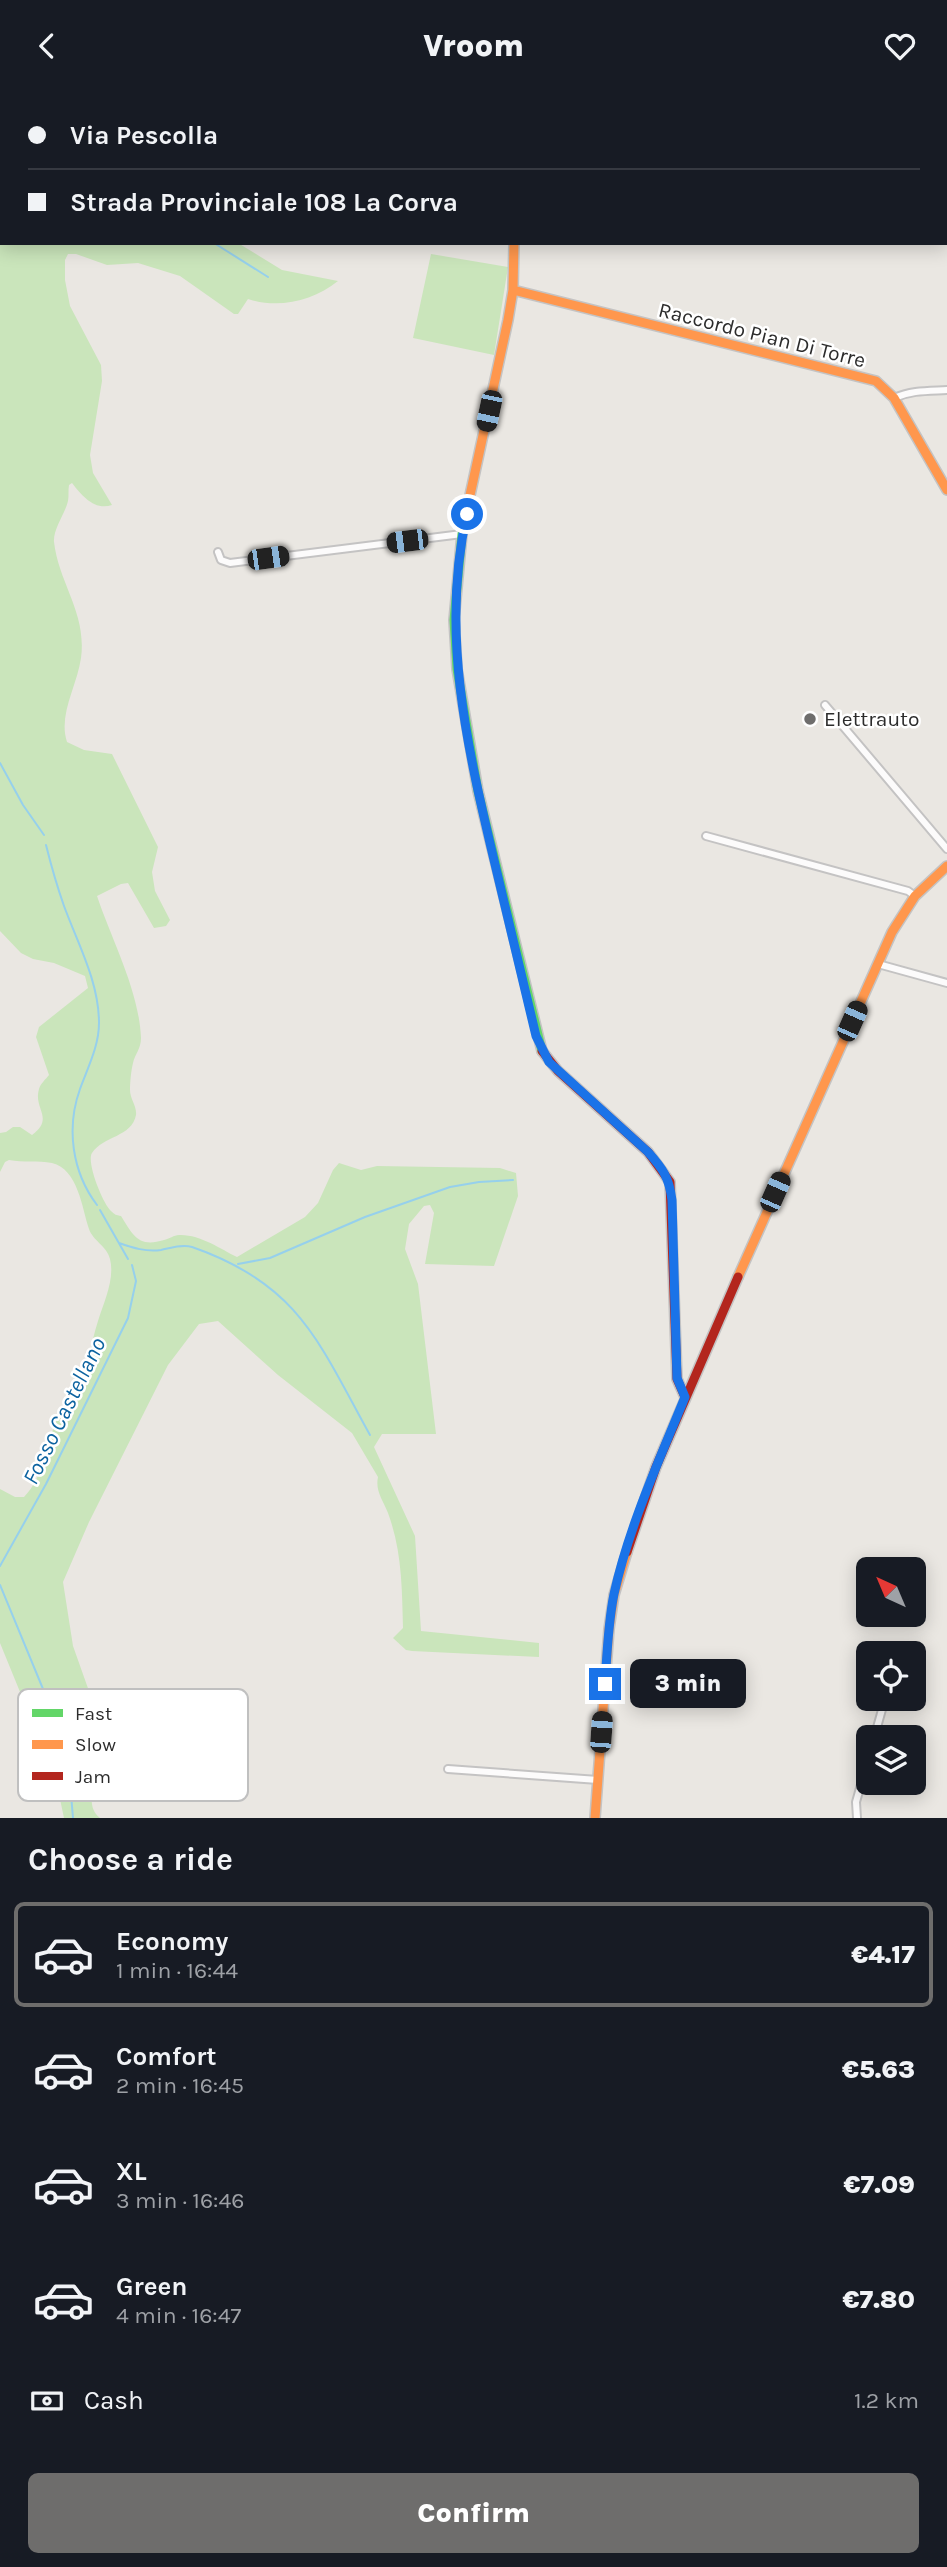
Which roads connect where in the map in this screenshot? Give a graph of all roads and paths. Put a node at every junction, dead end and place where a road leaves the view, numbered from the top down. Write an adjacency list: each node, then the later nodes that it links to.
1 (514, 245): 2 (street)
2 (513, 290): 4 (street, Raccordo Pian Di Torre); 6 (street)
3 (947, 390): 4 (street)
4 (894, 398): 5 (street, Raccordo Pian Di Torre)
5 (947, 490)
6 (462, 534): 7 (street); 15 (street)
7 (218, 552)
8 (825, 705): 10 (street)
9 (706, 836): 12 (street)
10 (947, 849)
11 (947, 866): 12 (street)
12 (915, 896): 13 (street)
13 (878, 964): 14 (street); 15 (street)
14 (947, 983)
15 (685, 1397): 17 (street)
16 (448, 1769): 17 (street)
17 (598, 1780): 19 (street)
18 (858, 1795): 20 (street)
19 (595, 1818)
20 (857, 1818)

